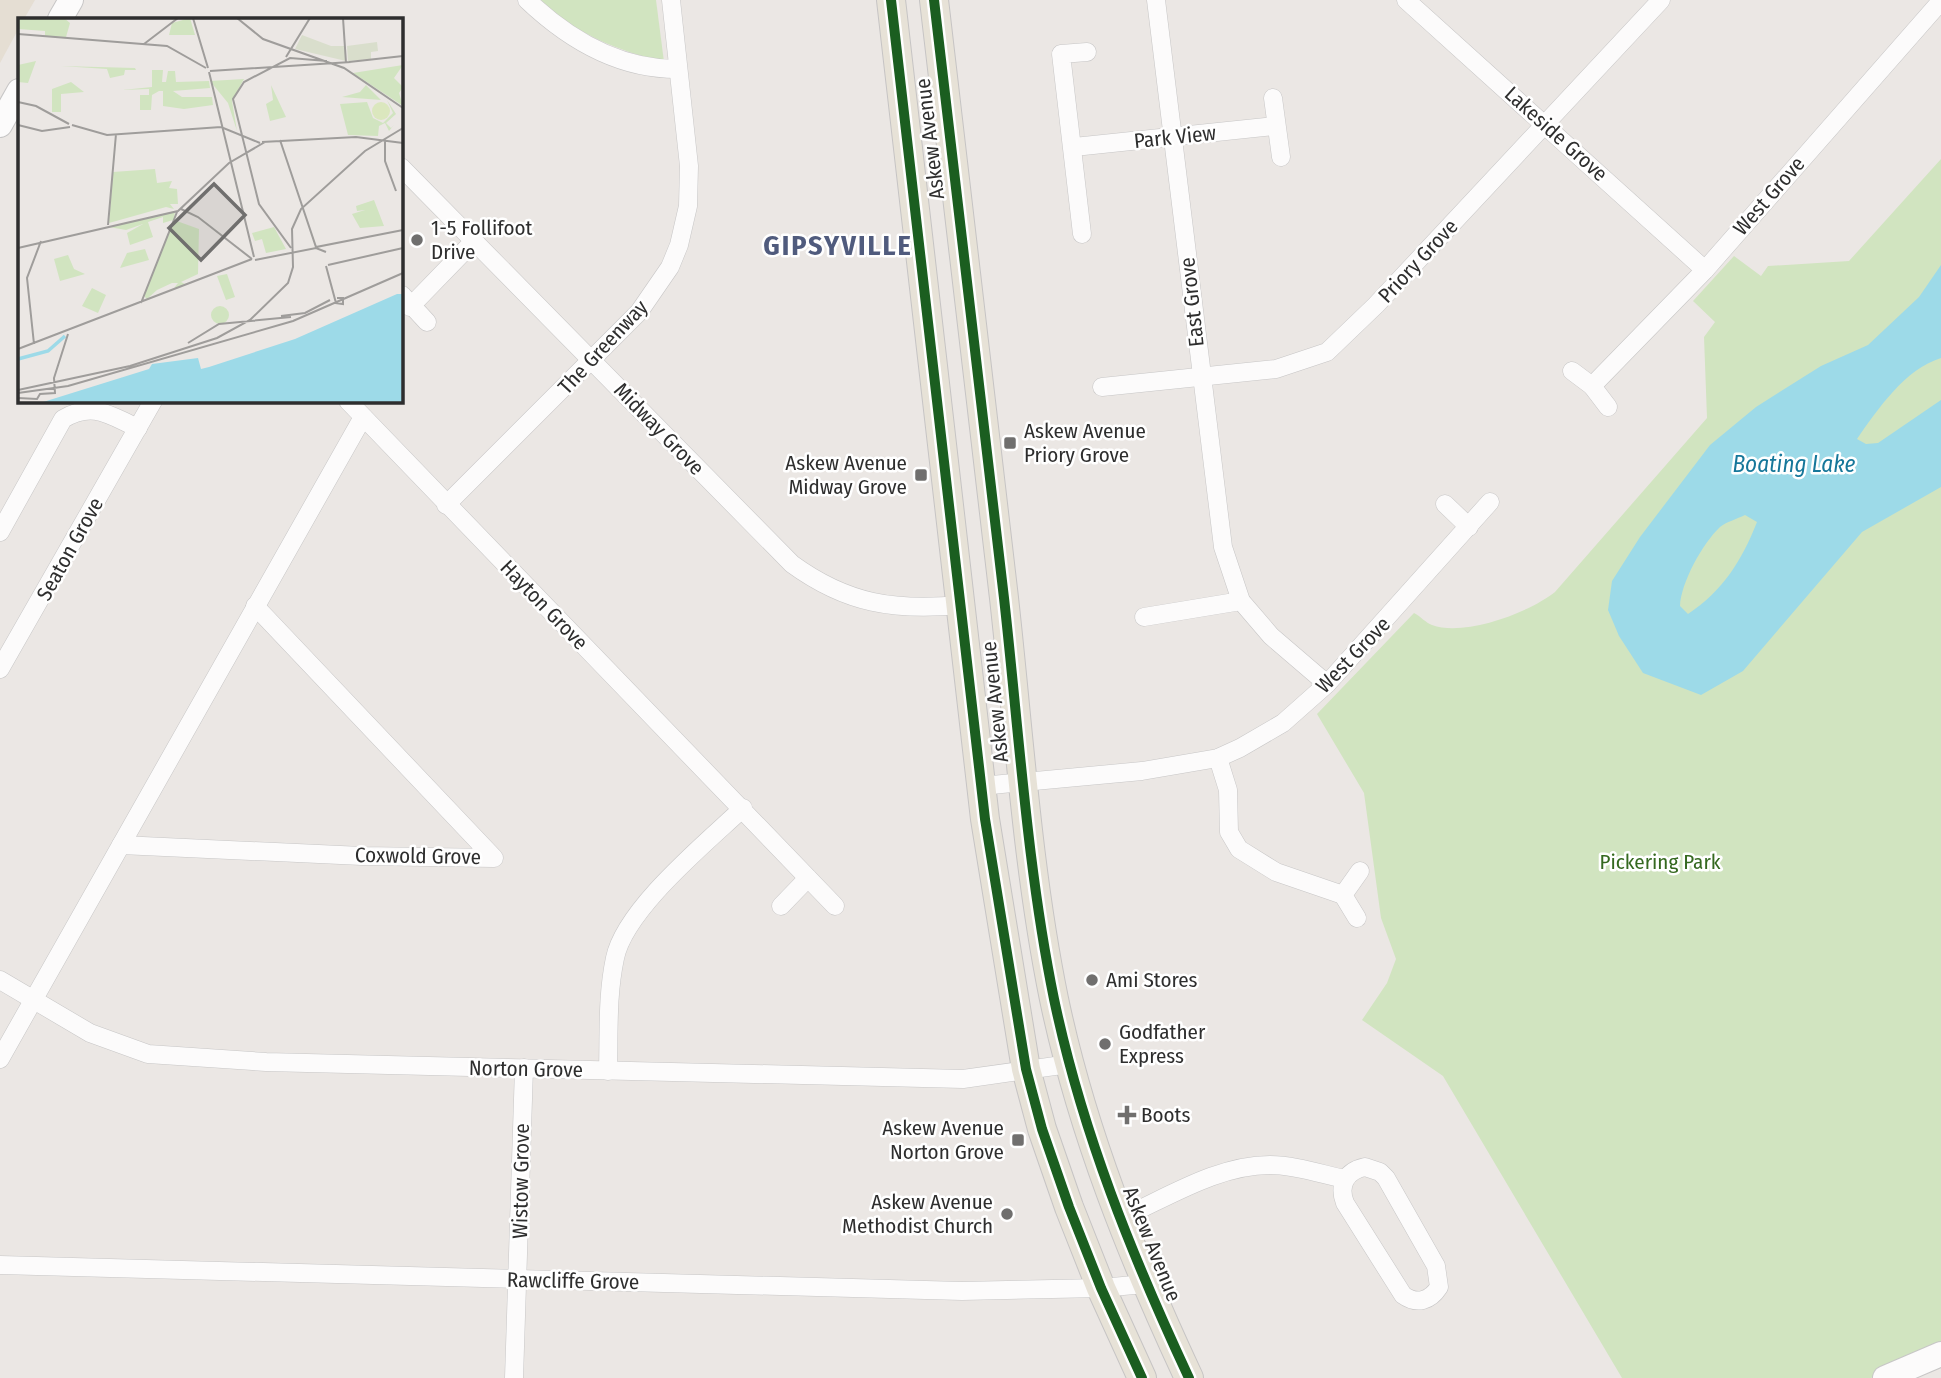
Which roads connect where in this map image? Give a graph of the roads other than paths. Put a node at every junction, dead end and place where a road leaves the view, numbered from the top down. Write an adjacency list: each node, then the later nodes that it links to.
1 (71, 0): 10 (street)
2 (527, 0): 12 (street)
3 (671, 0): 12 (street, The Greenway)
4 (891, 0): 35 (main road, Askew Avenue)
5 (934, 0): 32 (main road, Askew Avenue)
6 (1156, 0): 18 (street, East Grove)
7 (1406, 0): 15 (street, Lakeside Grove)
8 (1661, 0): 15 (street, Priory Grove)
9 (1941, 1): 24 (street, West Grove)
10 (61, 18)
11 (1087, 51): 19 (street)
12 (677, 69): 27 (street, The Greenway)
13 (18, 93): 16 (street)
14 (1273, 99): 17 (street)
15 (1544, 124): 24 (street, Lakeside Grove); 29 (street, Priory Grove)
16 (0, 125)
17 (1275, 126): 18 (street, Park View); 20 (street)
18 (1172, 138): 19 (street, Park View); 29 (street, East Grove)
19 (1074, 148): 22 (street)
20 (1281, 157)
21 (402, 168): 23 (street, Midway Grove)
22 (1082, 233)
23 (473, 242): 25 (street); 27 (street, Midway Grove)
24 (1705, 270): 30 (street, West Grove)
25 (406, 301): 26 (street)
26 (427, 322)
27 (593, 360): 41 (street, The Greenway); 45 (street, Midway Grove)
28 (1572, 371): 30 (street)
29 (1200, 376): 31 (street, Priory Grove); 44 (street, East Grove)
30 (1592, 386): 36 (street)
31 (1102, 387)
32 (979, 400): 35 (main road); 51 (main road, Askew Avenue)
33 (152, 402): 38 (street, Seaton Grove)
34 (349, 402): 37 (street, Hayton Grove)
35 (940, 403): 45 (main road, Askew Avenue)
36 (1608, 407)
37 (363, 417): 41 (street, Hayton Grove); 46 (street)
38 (138, 428): 43 (street); 48 (street, Seaton Grove)
39 (1490, 502): 42 (street, West Grove)
40 (1445, 504): 42 (street)
41 (446, 505): 53 (street, Hayton Grove)
42 (1469, 527): 49 (street, West Grove)
43 (0, 532)
44 (1241, 600): 47 (street); 49 (street, East Grove)
45 (961, 605): 52 (main road, Askew Avenue)
46 (255, 606): 54 (street); 54 (street, Coxwold Grove)
47 (1144, 617)
48 (0, 669)
49 (1327, 684): 50 (street, West Grove)
50 (1217, 758): 51 (street, West Grove); 57 (street)
51 (1022, 782): 52 (street, West Grove); 64 (main road, Askew Avenue)
52 (981, 786): 66 (main road, Askew Avenue)
53 (743, 808): 56 (street, Hayton Grove); 67 (street)
54 (121, 845): 62 (street)
55 (1360, 871): 57 (street)
56 (808, 878): 58 (street); 59 (street, Hayton Grove)
57 (1343, 895): 60 (street)
58 (781, 906)
59 (835, 906)
60 (1357, 918)
61 (0, 980): 62 (street, Norton Grove)
62 (32, 998): 63 (street); 65 (street, Norton Grove)
63 (0, 1059)
64 (1069, 1065): 66 (street, Norton Grove); 69 (main road, Askew Avenue)
65 (524, 1068): 67 (street, Norton Grove); 71 (street, Wistow Grove)
66 (1026, 1069): 67 (street, Norton Grove); 73 (main road, Askew Avenue)
67 (608, 1071)
68 (1345, 1179): 68 (street); 69 (street)
69 (1119, 1219): 72 (main road, Askew Avenue)
70 (0, 1265): 71 (street, Rawcliffe Grove)
71 (519, 1279): 73 (street, Rawcliffe Grove); 75 (street, Wistow Grove)
72 (1145, 1284): 73 (street, Rawcliffe Grove); 77 (main road, Askew Avenue)
73 (1101, 1288): 76 (main road, Askew Avenue)
74 (1941, 1354): 78 (street)
75 (514, 1378)
76 (1142, 1378)
77 (1189, 1378)
78 (1885, 1378)

